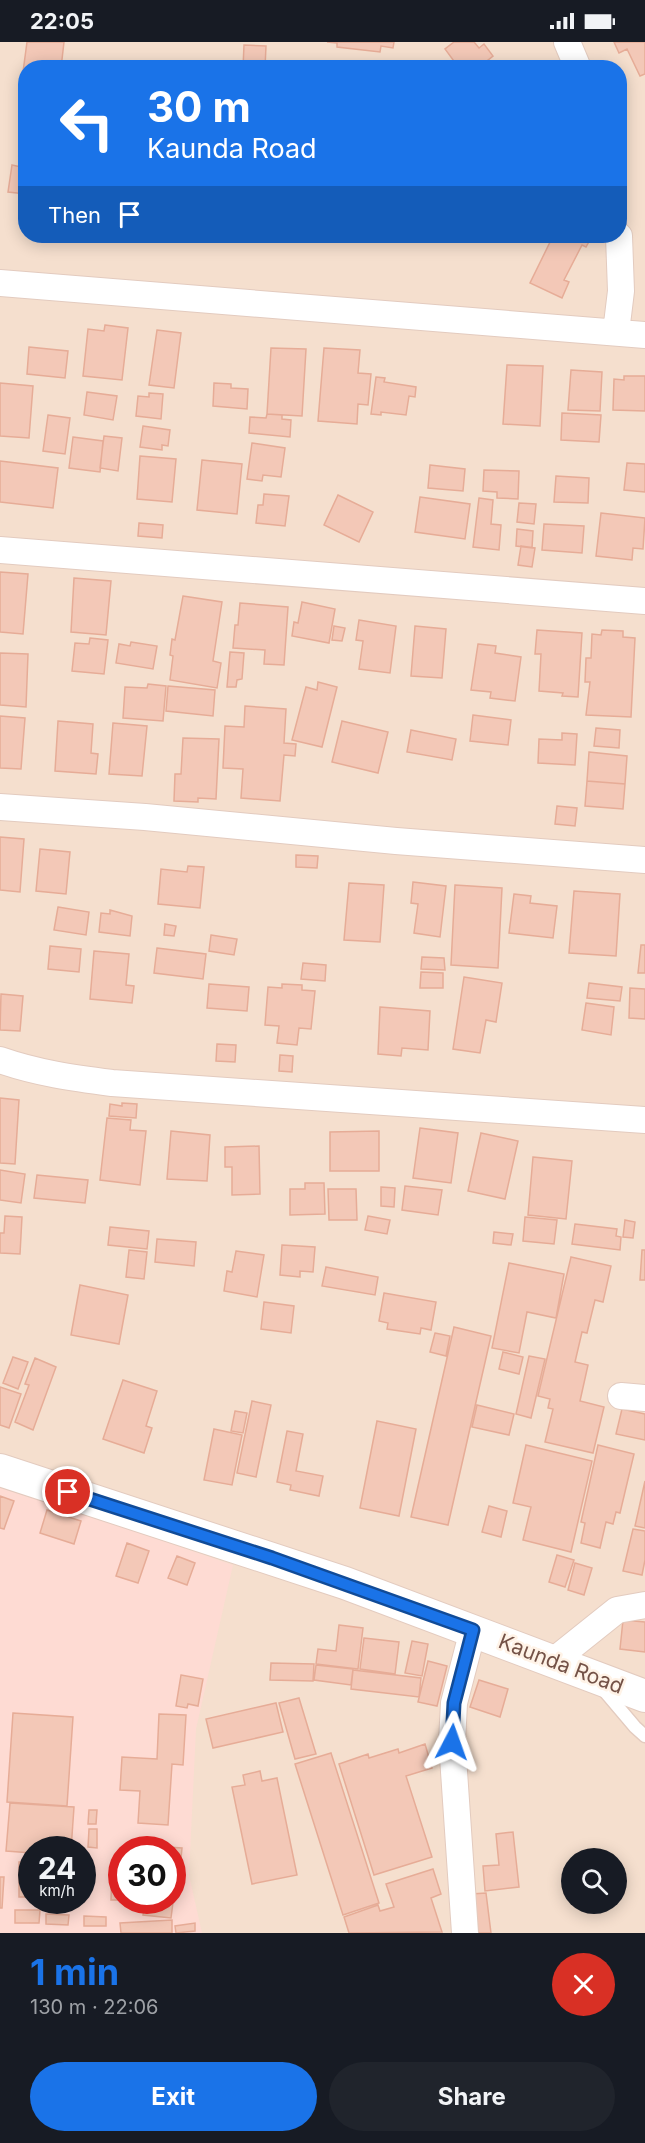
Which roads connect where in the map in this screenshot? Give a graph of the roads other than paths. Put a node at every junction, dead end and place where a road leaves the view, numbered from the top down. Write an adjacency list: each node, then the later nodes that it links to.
1 (567, 42): 2 (street)
2 (575, 60)
3 (619, 243): 5 (street)
4 (0, 283): 5 (street)
5 (616, 332): 6 (street)
6 (645, 335)
7 (0, 550): 8 (street)
8 (645, 602)
9 (0, 807): 10 (street)
10 (645, 860)
11 (0, 1060): 12 (street)
12 (645, 1120)
13 (0, 1470): 15 (street, Kaunda Road)
14 (645, 1605): 16 (street)
15 (473, 1630): 16 (street, Kaunda Road); 20 (street)
16 (552, 1662): 17 (street, Kaunda Road)
17 (593, 1678): 18 (street, Kaunda Road); 19 (lane)
18 (645, 1696)
19 (645, 1736)
20 (465, 1933)

